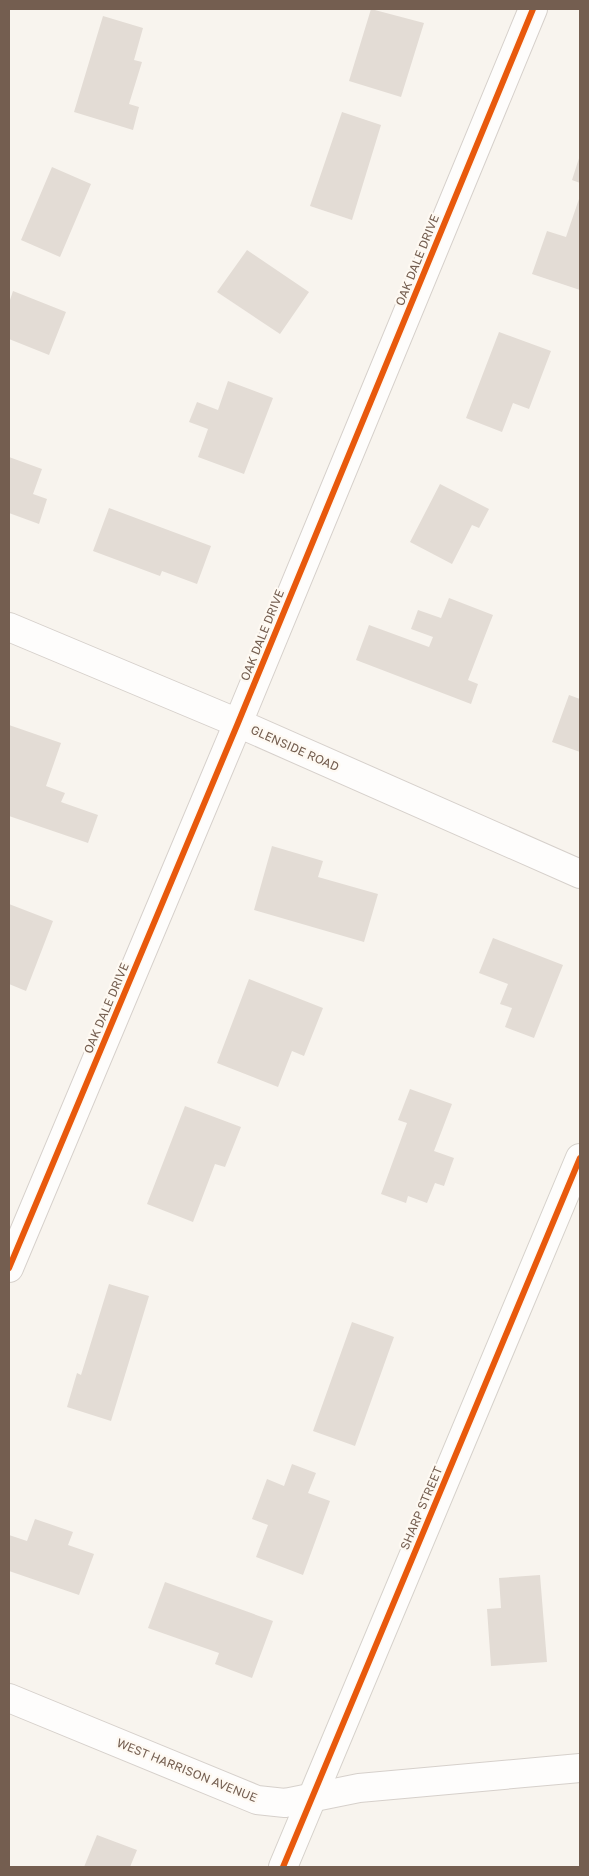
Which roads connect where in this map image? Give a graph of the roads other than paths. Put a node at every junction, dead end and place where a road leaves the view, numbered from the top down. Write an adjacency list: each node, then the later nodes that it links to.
1 (533, 9): 3 (street, OAK DALE DRIVE)
2 (9, 627): 3 (street, GLENSIDE ROAD)
3 (238, 723): 4 (street, GLENSIDE ROAD); 6 (street, OAK DALE DRIVE)
4 (580, 874)
5 (580, 1158): 9 (street, SHARP STREET)
6 (9, 1268)
7 (9, 1698): 9 (street, WEST HARRISON AVENUE)
8 (580, 1768): 9 (street, WEST HARRISON AVENUE)
9 (312, 1799): 10 (street, SHARP STREET)
10 (283, 1867)

